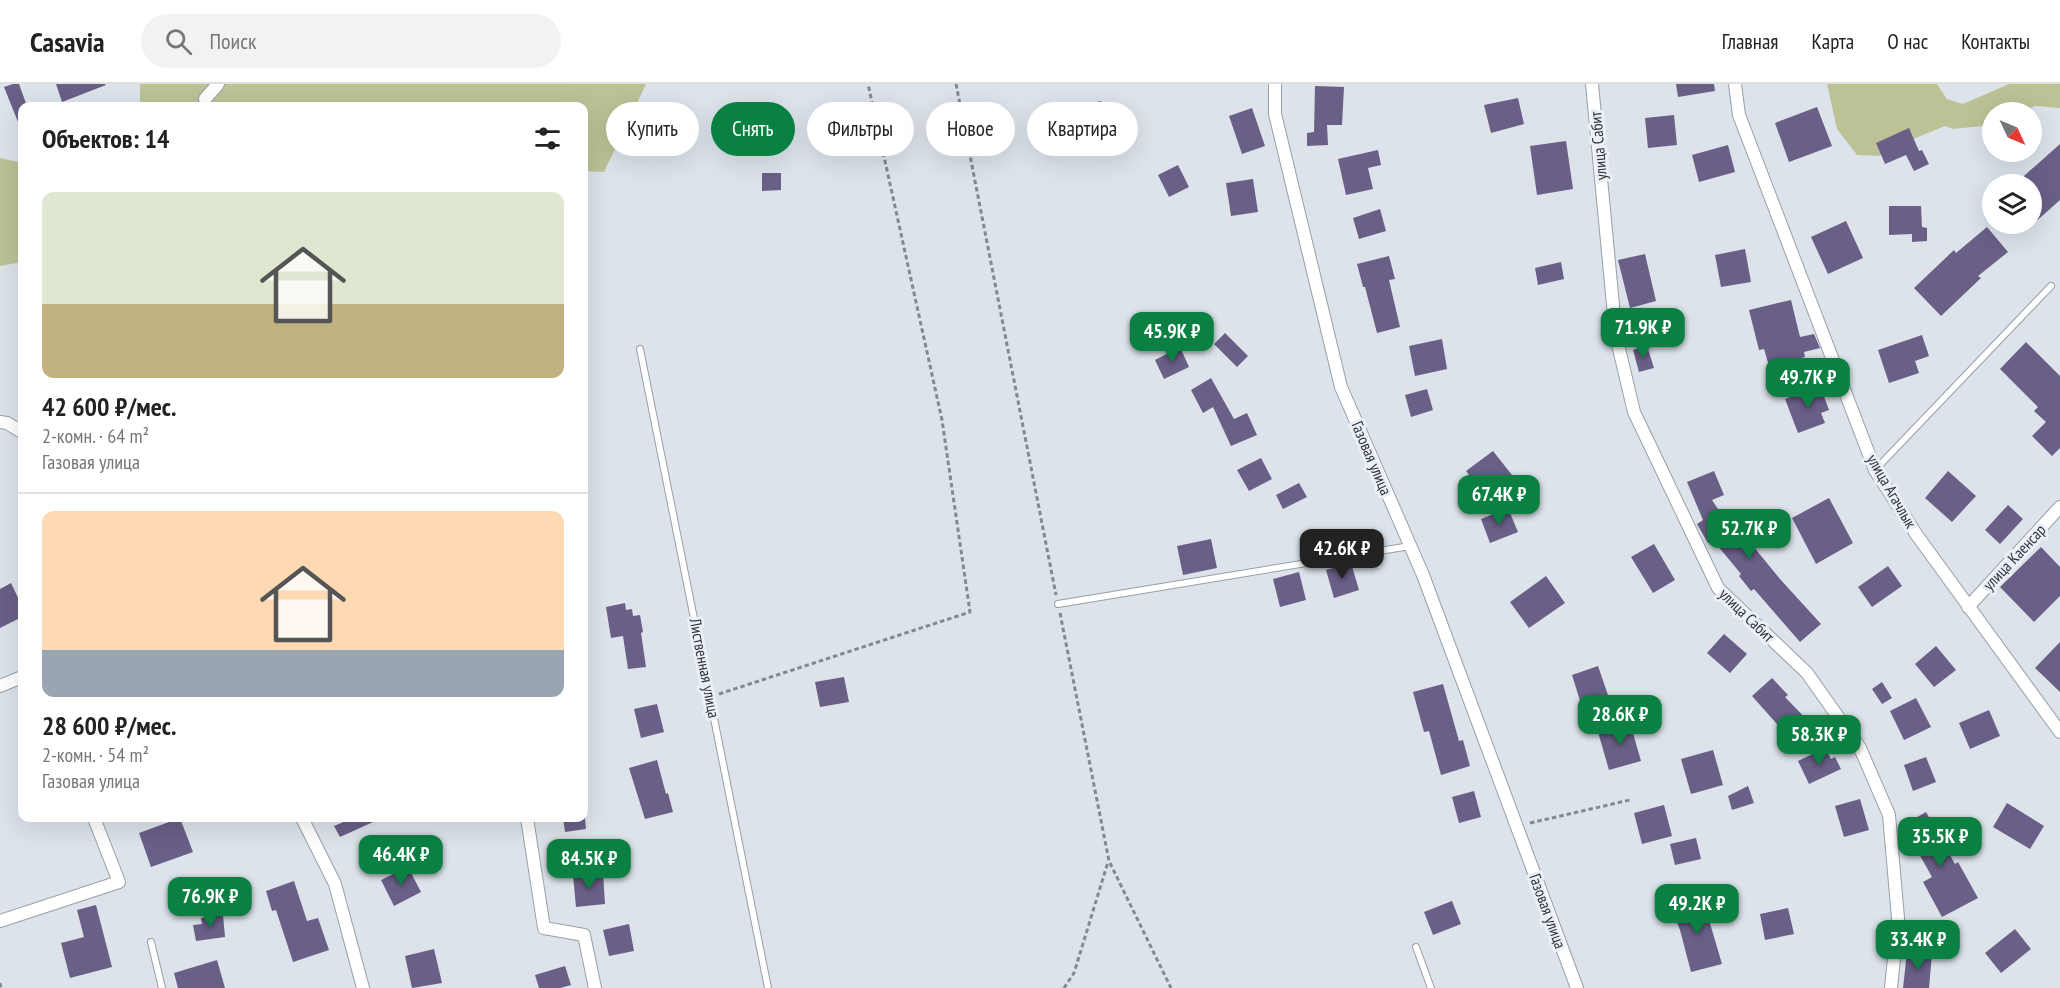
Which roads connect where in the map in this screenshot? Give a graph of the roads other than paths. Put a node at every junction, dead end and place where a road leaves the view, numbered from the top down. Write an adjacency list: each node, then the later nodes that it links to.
1 (218, 84): 5 (street)
2 (1275, 84): 12 (street, Газовая улица)
3 (1592, 84): 30 (street, улица Сабит)
4 (1735, 84): 10 (street, улица Агачлык)
5 (205, 99)
6 (2051, 286): 10 (lane)
7 (640, 349): 27 (lane, Лиственная улица)
8 (0, 422): 9 (street)
9 (18, 430)
10 (1875, 470): 14 (street, улица Агачлык)
11 (2060, 507): 14 (street, улица Каенсар)
12 (1410, 546): 13 (lane); 29 (street, Газовая улица)
13 (1058, 604)
14 (1968, 607): 17 (street, улица Агачлык)
15 (18, 679): 16 (street)
16 (0, 686)
17 (2060, 732)
18 (96, 822): 21 (street)
19 (304, 822): 25 (street)
20 (528, 822): 26 (street)
21 (0, 921)
22 (151, 942): 24 (lane)
23 (1416, 947): 28 (lane)
24 (162, 988)
25 (363, 988)
26 (596, 988)
27 (768, 988)
28 (1431, 988)
29 (1577, 988)
30 (1891, 988)

